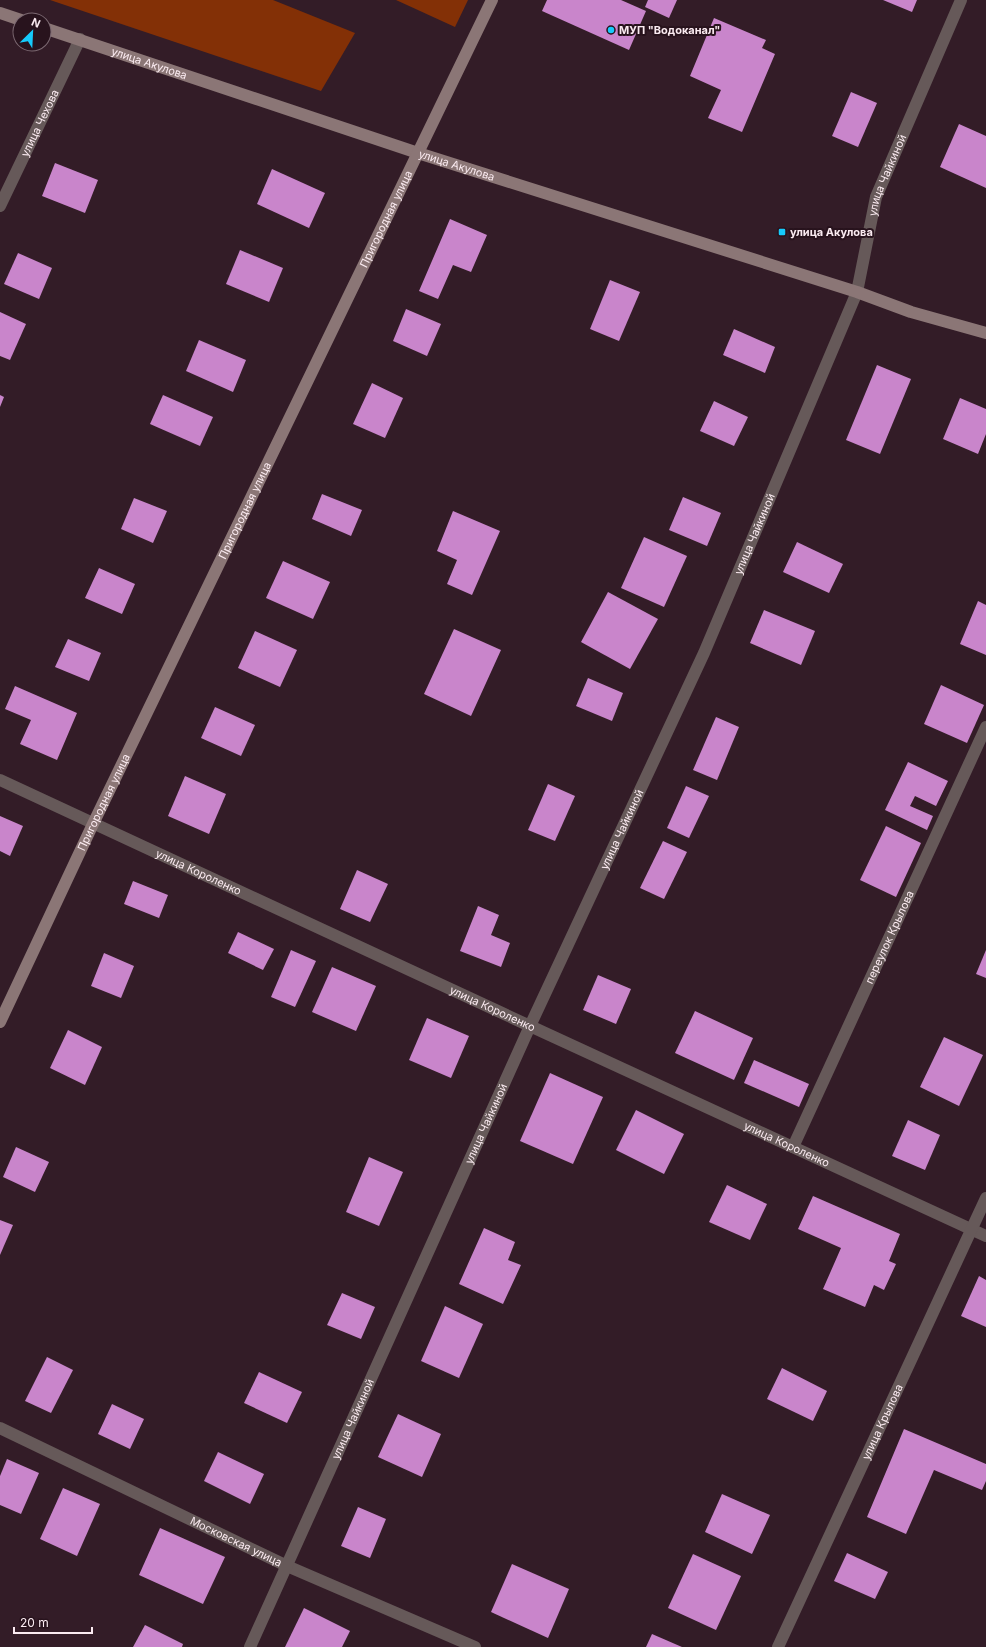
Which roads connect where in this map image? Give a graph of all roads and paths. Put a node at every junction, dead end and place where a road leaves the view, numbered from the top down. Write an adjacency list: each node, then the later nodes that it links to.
1 (492, 0): 7 (main road, Пригородная улица)
2 (961, 0): 9 (street, улица Чайкиной)
3 (0, 13): 4 (main road)
4 (12, 17)
5 (52, 30): 6 (main road, улица Акулова)
6 (80, 39): 7 (main road, улица Акулова); 8 (street, улица Чехова)
7 (418, 152): 9 (main road, улица Акулова); 13 (main road, Пригородная улица)
8 (0, 206)
9 (856, 292): 10 (main road, улица Акулова); 15 (street, улица Чайкиной)
10 (986, 333)
11 (986, 727): 16 (street, переулок Крылова)
12 (0, 780): 13 (street, улица Короленко)
13 (93, 824): 14 (main road, Пригородная улица); 15 (street, улица Короленко)
14 (0, 1022)
15 (530, 1026): 16 (street, улица Короленко); 21 (street, улица Чайкиной)
16 (792, 1147): 18 (street, улица Короленко)
17 (986, 1198): 18 (street, улица Крылова)
18 (972, 1229): 19 (street, улица Короленко); 24 (street, улица Крылова)
19 (986, 1236)
20 (0, 1428): 21 (street, Московская улица)
21 (288, 1566): 22 (street, улица Чайкиной); 23 (street, Московская улица)
22 (250, 1647)
23 (476, 1647)
24 (778, 1647)

